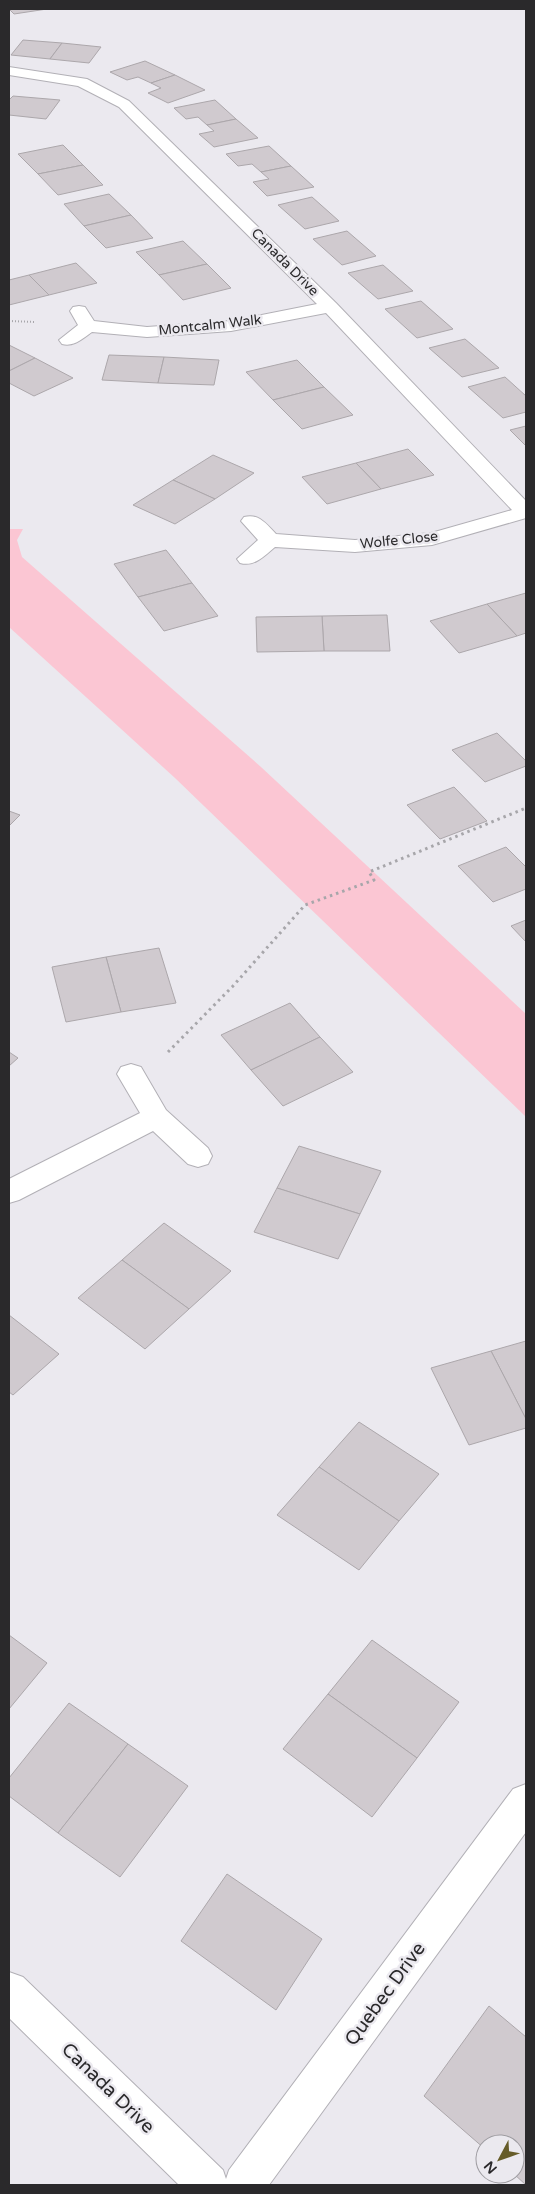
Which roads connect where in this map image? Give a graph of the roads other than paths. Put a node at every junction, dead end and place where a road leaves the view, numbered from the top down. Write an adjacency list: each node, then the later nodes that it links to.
1 (9, 71): 2 (street, Canada Drive)
2 (330, 307): 4 (street, Montcalm Walk); 6 (street, Canada Drive)
3 (79, 311): 4 (street)
4 (88, 326): 5 (street)
5 (68, 340)
6 (526, 512): 8 (street, Wolfe Close)
7 (251, 521): 8 (street)
8 (270, 540): 9 (street)
9 (247, 559)
10 (134, 1079): 11 (street)
11 (156, 1117): 12 (street); 13 (street)
12 (198, 1156)
13 (9, 1192)
14 (526, 1802): 17 (street, Quebec Drive)
15 (9, 1991): 16 (street, Canada Drive)
16 (208, 2185)
17 (244, 2185)

